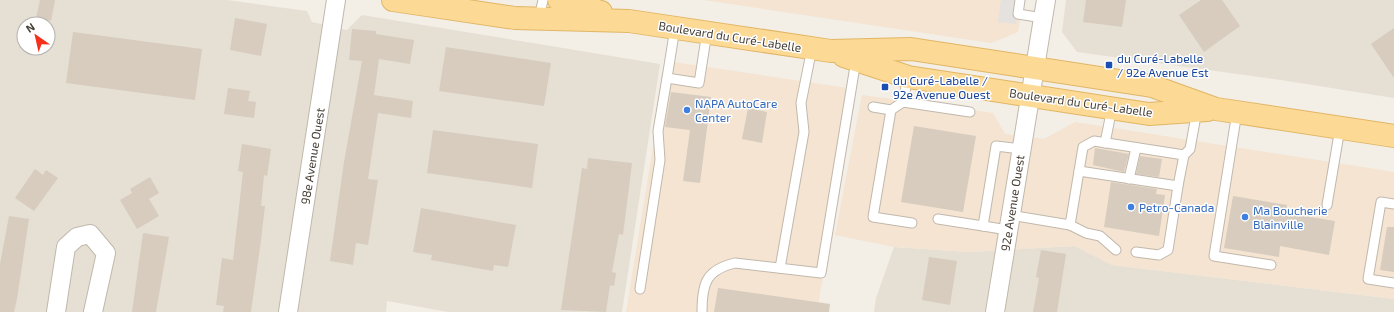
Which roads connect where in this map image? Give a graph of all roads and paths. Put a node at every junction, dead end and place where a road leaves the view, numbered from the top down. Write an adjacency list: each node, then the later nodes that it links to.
1 (336, 0): 47 (street, 98e Avenue Ouest)
2 (393, 0): 6 (main road, Boulevard du Curé-Labelle)
3 (559, 0): 8 (main road, Boulevard du Curé-Labelle)
4 (1020, 0): 7 (lane)
5 (1046, 0): 7 (street, 92e Avenue Ouest)
6 (541, 9): 8 (main road, Boulevard du Curé-Labelle)
7 (1043, 18): 13 (street, 92e Avenue Ouest)
8 (629, 21): 9 (main road, Boulevard du Curé-Labelle)
9 (675, 28): 10 (main road, Boulevard du Curé-Labelle); 15 (lane)
10 (707, 32): 11 (main road, Boulevard du Curé-Labelle); 15 (lane)
11 (822, 50): 12 (main road, Boulevard du Curé-Labelle); 42 (lane)
12 (857, 55): 13 (main road, Boulevard du Curé-Labelle); 14 (main road, Boulevard du Curé-Labelle); 42 (lane)
13 (1035, 68): 16 (street, 92e Avenue Ouest); 20 (main road, Boulevard du Curé-Labelle)
14 (908, 77): 16 (main road, Boulevard du Curé-Labelle); 17 (lane)
15 (667, 78): 44 (lane)
16 (1030, 95): 19 (main road, Boulevard du Curé-Labelle); 27 (street, 92e Avenue Ouest)
17 (903, 102): 21 (lane); 22 (lane)
18 (873, 107): 21 (lane)
19 (1112, 108): 20 (main road, Boulevard du Curé-Labelle); 25 (lane)
20 (1212, 108): 23 (main road, Boulevard du Curé-Labelle); 28 (lane); 41 (lane)
21 (891, 110): 35 (lane)
22 (970, 112)
23 (1340, 128): 24 (main road, Boulevard du Curé-Labelle); 33 (lane)
24 (1394, 136)
25 (1105, 143): 26 (lane); 29 (lane)
26 (1136, 148): 28 (lane); 30 (lane)
27 (1021, 149): 36 (street, 92e Avenue Ouest); 38 (lane)
28 (1184, 155): 31 (lane)
29 (1079, 171): 30 (lane); 37 (lane)
30 (1129, 178): 31 (lane)
31 (1178, 186): 40 (lane)
32 (1394, 204): 43 (lane)
33 (1327, 205)
34 (938, 219): 38 (lane)
35 (912, 223)
36 (1009, 223): 37 (lane); 38 (lane); 49 (street, 92e Avenue Ouest)
37 (1070, 225): 39 (lane)
38 (983, 226)
39 (1116, 250)
40 (1136, 252)
41 (1271, 265)
42 (780, 268): 48 (lane)
43 (1394, 283)
44 (640, 289)
45 (56, 312): 46 (street)
46 (94, 312)
47 (288, 312)
48 (702, 312)
49 (995, 312)

